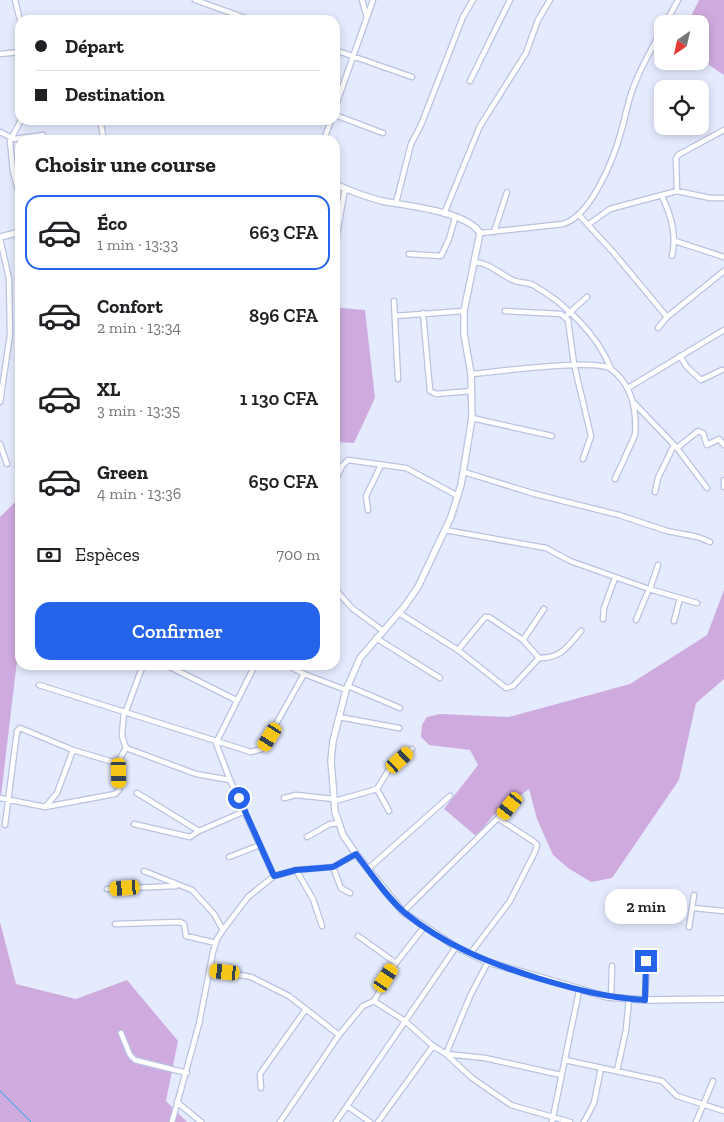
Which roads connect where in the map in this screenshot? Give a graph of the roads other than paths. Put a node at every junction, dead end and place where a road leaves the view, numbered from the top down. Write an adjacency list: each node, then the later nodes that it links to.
1 (15, 0): 9 (street)
2 (195, 0): 10 (street)
3 (362, 0): 12 (street)
4 (373, 0): 12 (street)
5 (473, 0): 36 (street)
6 (510, 0): 19 (street)
7 (550, 0): 37 (street)
8 (678, 0): 11 (street)
9 (19, 15)
10 (237, 15)
11 (670, 15)
12 (367, 16): 17 (street)
13 (654, 45): 38 (street)
14 (15, 52): 16 (street)
15 (340, 52): 17 (street)
16 (0, 54)
17 (353, 56): 18 (street); 20 (street)
18 (412, 77)
19 (470, 81)
20 (340, 94)
21 (340, 117): 25 (street)
22 (18, 125): 26 (street)
23 (724, 130): 31 (street)
24 (0, 132): 26 (street)
25 (384, 133)
26 (11, 137): 27 (street); 28 (street)
27 (15, 138)
28 (15, 176)
29 (340, 186): 30 (street)
30 (344, 188): 35 (street); 36 (street)
31 (677, 191): 33 (street); 34 (street)
32 (507, 192): 41 (street)
33 (662, 196): 40 (street); 45 (street)
34 (723, 197)
35 (340, 203)
36 (396, 203): 37 (street)
37 (444, 214): 39 (street)
38 (579, 215): 40 (street); 41 (street)
39 (455, 218): 43 (street); 46 (street)
40 (589, 224): 59 (street)
41 (494, 232): 43 (street)
42 (15, 233): 44 (street)
43 (480, 233): 49 (street)
44 (0, 237): 70 (street)
45 (675, 241): 47 (street); 48 (street)
46 (409, 254)
47 (672, 256)
48 (724, 257)
49 (474, 262): 53 (street); 55 (street)
50 (724, 271): 59 (street)
51 (587, 297): 55 (street)
52 (394, 301): 57 (street)
53 (464, 311): 56 (street); 66 (street)
54 (505, 311): 58 (street)
55 (569, 312): 58 (street); 64 (street)
56 (423, 313): 57 (street); 69 (street)
57 (395, 316): 67 (street)
58 (566, 317): 63 (street)
59 (667, 317): 60 (street)
60 (658, 328)
61 (724, 330): 62 (street)
62 (680, 356): 65 (street); 68 (street)
63 (574, 364): 64 (street); 66 (street); 77 (street)
64 (611, 369): 68 (street)
65 (722, 370)
66 (471, 374): 69 (street)
67 (398, 379)
68 (628, 388): 71 (street)
69 (472, 391): 72 (street)
70 (0, 402)
71 (634, 403): 76 (street); 82 (street)
72 (472, 418): 73 (street); 81 (street)
73 (552, 436)
74 (0, 444): 78 (street)
75 (724, 445): 76 (street)
76 (675, 446): 85 (street); 86 (street)
77 (583, 459)
78 (7, 464)
79 (381, 465): 80 (street); 87 (street); 88 (street)
80 (340, 470)
81 (464, 472): 87 (street); 90 (street)
82 (615, 479)
83 (724, 480): 84 (street)
84 (724, 487)
85 (707, 488)
86 (655, 492)
87 (458, 496): 89 (street)
88 (368, 510)
89 (445, 530): 92 (street); 98 (street)
90 (710, 542)
91 (658, 565): 93 (street)
92 (615, 578): 93 (street); 99 (street)
93 (650, 589): 95 (street); 100 (street)
94 (340, 595): 102 (street)
95 (680, 598): 96 (street); 101 (street)
96 (697, 603)
97 (544, 609): 105 (street)
98 (399, 613): 102 (street); 106 (street)
99 (603, 619)
100 (636, 620)
101 (674, 621)
102 (383, 631): 104 (street)
103 (581, 631): 107 (street)
104 (376, 638): 113 (street); 115 (street)
105 (523, 640): 106 (street); 107 (street)
106 (458, 650): 107 (street)
107 (539, 658)
108 (141, 670): 118 (street)
109 (176, 670): 116 (street)
110 (251, 670): 116 (street)
111 (296, 670): 112 (street)
112 (304, 674): 115 (street); 121 (street)
113 (440, 678)
114 (39, 685): 118 (street)
115 (347, 688): 117 (street); 119 (street)
116 (236, 700): 121 (street)
117 (400, 708)
118 (125, 711): 121 (street); 122 (street)
119 (339, 716): 120 (street); 133 (street)
120 (399, 728)
121 (216, 742): 126 (street)
122 (126, 748): 125 (street); 126 (street)
123 (412, 749): 127 (street)
124 (73, 750): 125 (street); 132 (street); 135 (street)
125 (119, 760): 135 (street)
126 (230, 780): 136 (street)
127 (377, 789): 133 (street); 137 (street)
128 (137, 793): 142 (street)
129 (450, 796): 148 (street)
130 (0, 798): 132 (street)
131 (284, 798): 133 (street)
132 (10, 800): 135 (street); 141 (street)
133 (334, 800): 139 (street)
134 (510, 806): 138 (street)
135 (45, 807)
136 (245, 811): 142 (street); 144 (street)
137 (389, 811)
138 (499, 819): 158 (street); 167 (street)
139 (339, 823): 143 (street); 145 (street)
140 (134, 824): 142 (street)
141 (6, 825)
142 (199, 831)
143 (306, 837)
144 (260, 845): 146 (street); 151 (street)
145 (356, 854): 147 (street); 148 (street)
146 (229, 857)
147 (333, 867): 149 (street); 154 (street)
148 (368, 869): 158 (street)
149 (296, 870): 151 (street); 160 (street)
150 (144, 871): 152 (street)
151 (274, 876): 163 (street)
152 (180, 886): 153 (street); 163 (street)
153 (107, 889)
154 (350, 893)
155 (694, 895): 156 (street)
156 (693, 908): 157 (street); 161 (street)
157 (724, 911)
158 (403, 912): 162 (street)
159 (115, 924): 165 (street)
160 (322, 926)
161 (689, 927)
162 (424, 928): 166 (street); 170 (street)
163 (223, 930): 165 (street)
164 (358, 936): 170 (street)
165 (216, 943): 172 (street)
166 (456, 947): 167 (street); 180 (street)
167 (470, 954): 169 (street)
168 (646, 961): 177 (street)
169 (488, 962): 173 (street); 184 (street)
170 (396, 963): 178 (street)
171 (612, 966): 174 (street)
172 (210, 970): 179 (street); 188 (street)
173 (579, 991): 174 (street); 185 (street)
174 (611, 998): 175 (street)
175 (629, 999): 177 (street); 187 (street)
176 (724, 999): 177 (street)
177 (645, 1000)
178 (374, 1001): 180 (street); 182 (street)
179 (306, 1009): 182 (street); 191 (street)
180 (405, 1021): 183 (street); 194 (street)
181 (120, 1033): 188 (street)
182 (339, 1034): 199 (street)
183 (432, 1046): 184 (street); 202 (street)
184 (446, 1054): 189 (street); 196 (street)
185 (565, 1060): 186 (street); 189 (street)
186 (601, 1068): 187 (street); 204 (street)
187 (617, 1071): 193 (street)
188 (187, 1073): 192 (street)
189 (561, 1074): 196 (street)
190 (713, 1081): 193 (street)
191 (261, 1088)
192 (177, 1102): 197 (street); 198 (street)
193 (703, 1105): 195 (street); 205 (street)
194 (347, 1106): 200 (street); 201 (street)
195 (724, 1111)
196 (552, 1120): 203 (street)
197 (172, 1122)
198 (201, 1122)
199 (280, 1122)
200 (336, 1122)
201 (370, 1122)
202 (378, 1122)
203 (570, 1122)
204 (584, 1122)
205 (696, 1122)

